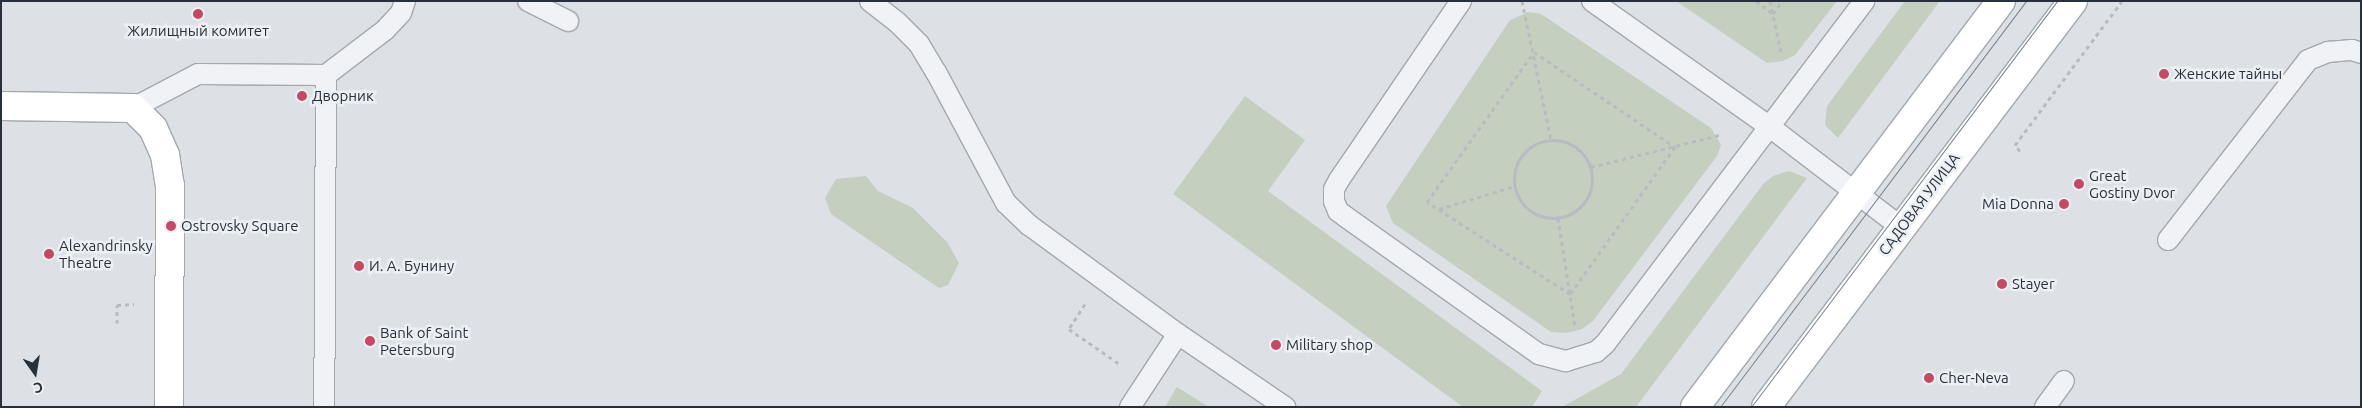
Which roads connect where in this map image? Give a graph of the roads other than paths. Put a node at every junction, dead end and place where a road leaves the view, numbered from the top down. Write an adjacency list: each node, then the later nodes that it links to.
1 (405, 1): 11 (lane)
2 (528, 1): 9 (lane)
3 (870, 1): 18 (lane)
4 (1461, 1): 14 (lane)
5 (1592, 1): 14 (lane)
6 (1864, 1): 14 (lane)
7 (2001, 1): 15 (main road)
8 (2072, 1): 16 (main road, САДОВАЯ УЛИЦА)
9 (568, 21)
10 (2361, 53): 17 (lane)
11 (326, 75): 13 (lane); 21 (lane)
12 (1, 106): 13 (main road)
13 (133, 108): 20 (main road)
14 (1770, 127): 15 (lane)
15 (1857, 192): 16 (lane); 24 (main road)
16 (1902, 227): 25 (main road, САДОВАЯ УЛИЦА)
17 (2168, 240)
18 (1178, 334): 22 (lane); 23 (lane)
19 (2064, 381): 26 (lane)
20 (169, 407)
21 (324, 407)
22 (1130, 407)
23 (1285, 407)
24 (1695, 407)
25 (1766, 407)
26 (2045, 407)

